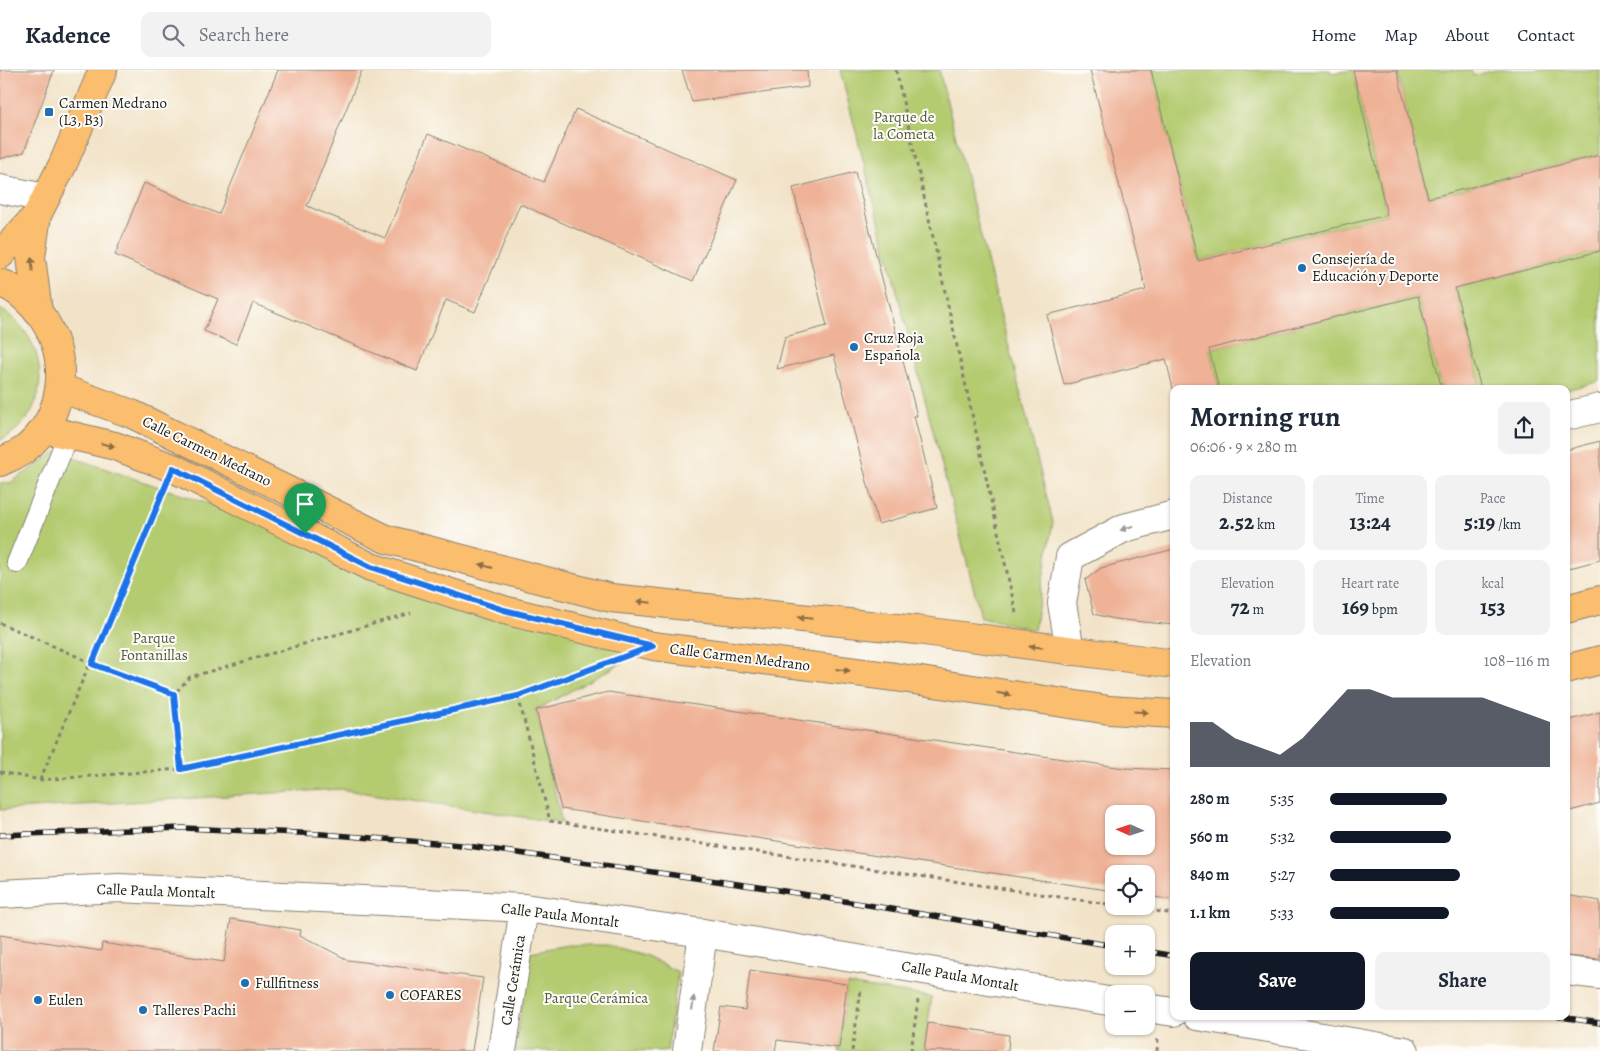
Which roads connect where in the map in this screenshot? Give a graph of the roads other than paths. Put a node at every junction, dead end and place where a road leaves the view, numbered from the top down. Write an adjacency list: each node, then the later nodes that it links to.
1 (103, 70): 3 (main road)
2 (0, 189): 3 (street)
3 (41, 206): 4 (main road); 6 (main road, one-way to 3)
4 (0, 255)
5 (0, 283): 6 (main road)
6 (38, 312): 7 (main road)
7 (60, 388): 10 (main road); 16 (main road, Calle Carmen Medrano, one-way to 7)
8 (1600, 408): 9 (street)
9 (1570, 415)
10 (56, 432): 11 (main road); 13 (lane); 20 (main road, Calle Carmen Medrano, one-way to 20)
11 (0, 462)
12 (1170, 516): 16 (street, one-way to 16)
13 (17, 563)
14 (1600, 600): 15 (main road)
15 (1570, 608)
16 (1070, 651): 18 (main road, Calle Carmen Medrano)
17 (1600, 660): 19 (main road)
18 (1170, 664)
19 (1570, 668)
20 (1170, 714)
21 (0, 894): 22 (street, Calle Paula Montalt)
22 (524, 908): 23 (street, Calle Paula Montalt); 31 (street, Calle Cerámica)
23 (703, 933): 26 (street, Calle Paula Montalt); 32 (street, one-way to 23)
24 (1570, 971): 25 (street)
25 (1600, 975)
26 (1105, 1000)
27 (1155, 1009): 28 (street)
28 (1170, 1011)
29 (1209, 1020): 30 (street)
30 (1270, 1040): 33 (street)
31 (502, 1051)
32 (687, 1051)
33 (1405, 1051)

